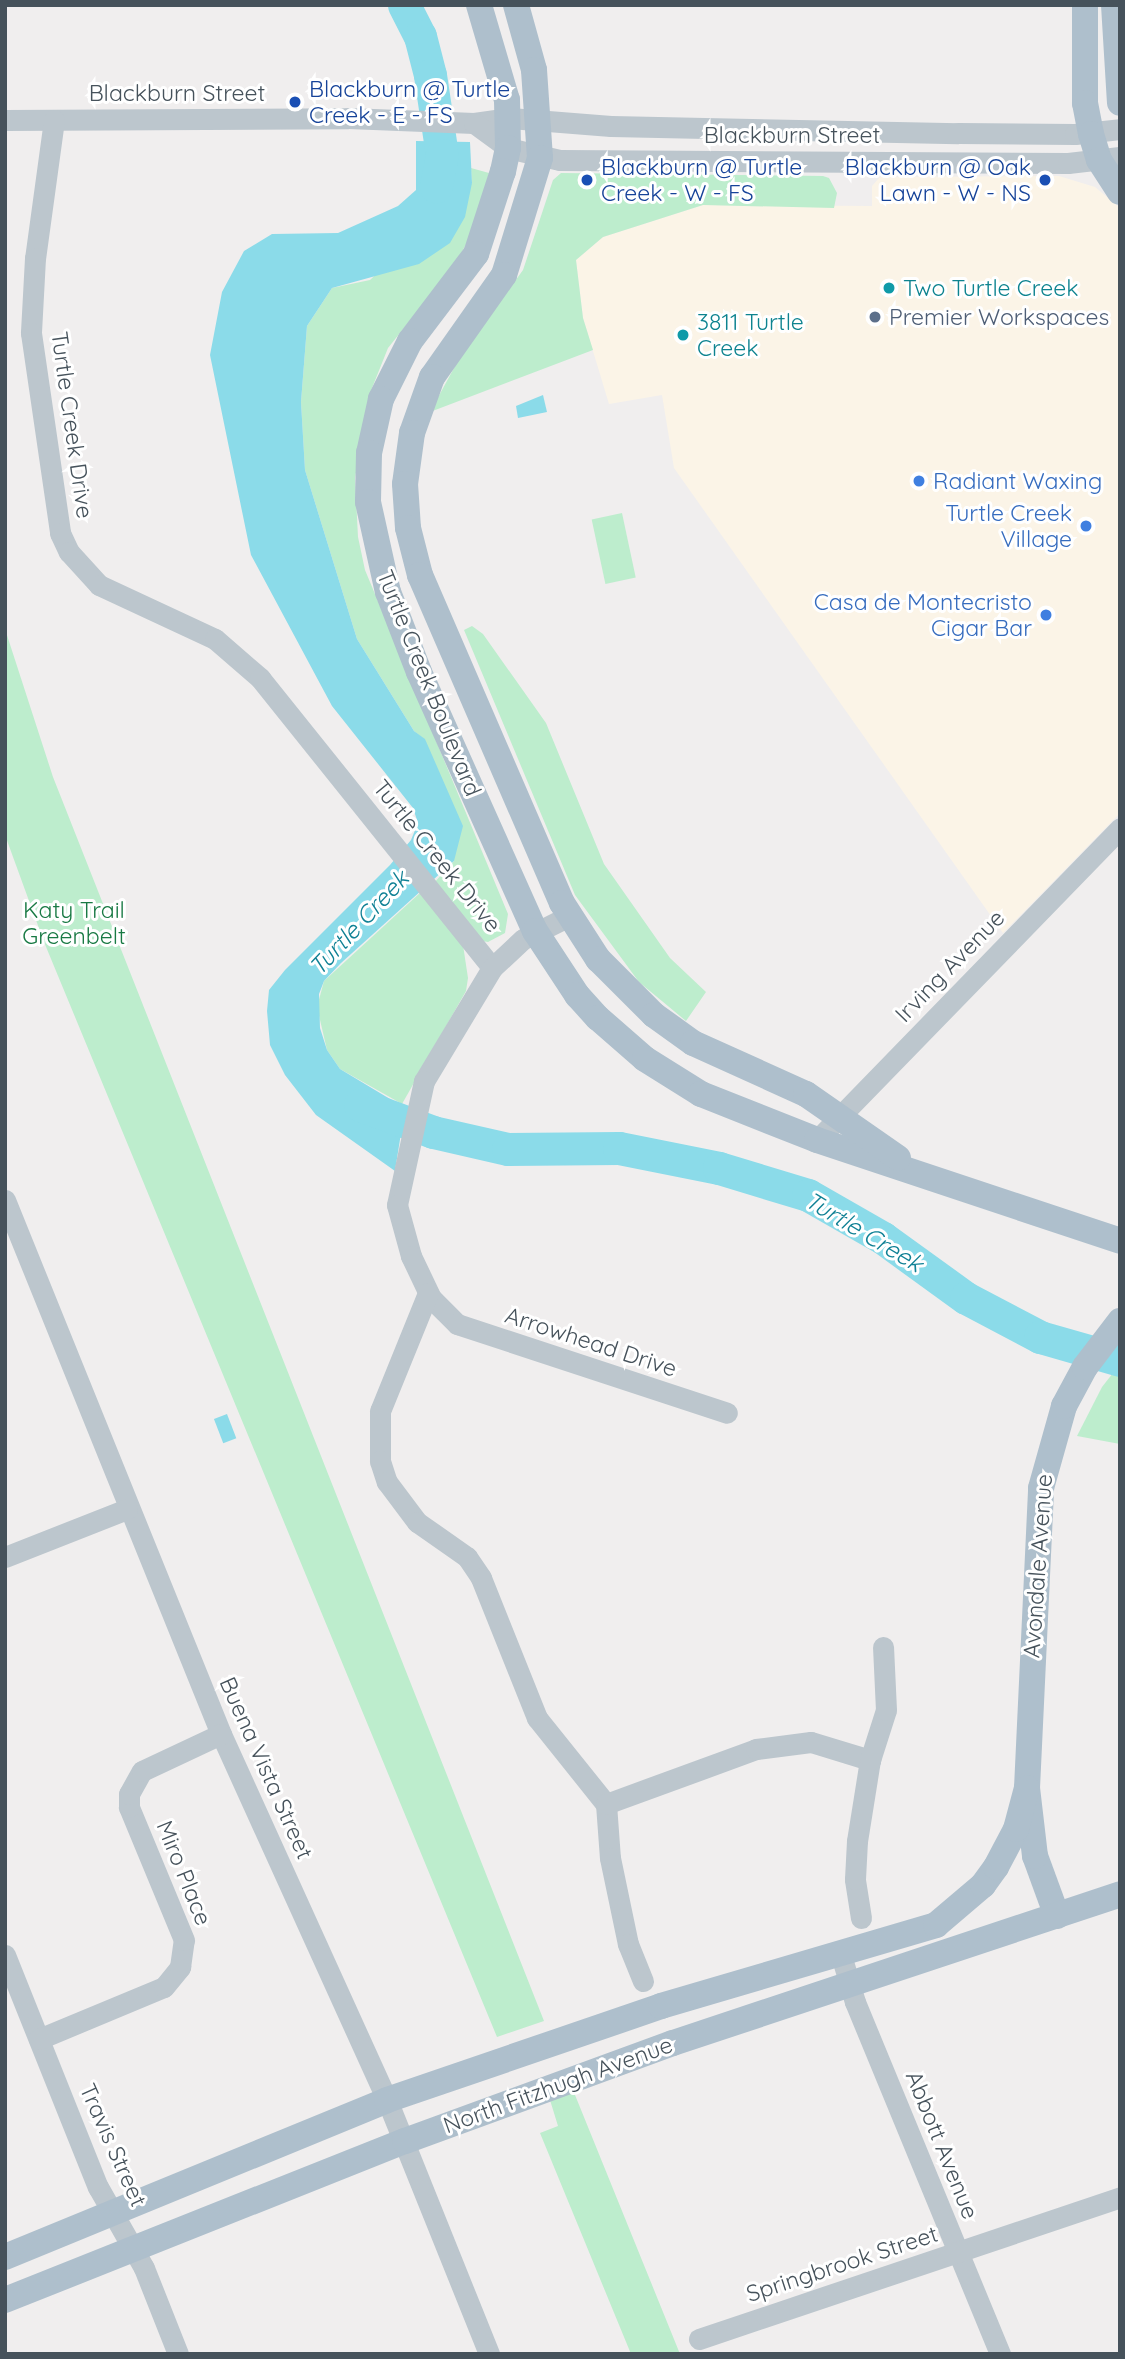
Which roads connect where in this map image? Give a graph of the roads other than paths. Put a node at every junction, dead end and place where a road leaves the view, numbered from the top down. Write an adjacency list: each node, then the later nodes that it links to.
1 (479, 5): 6 (main road, Turtle Creek Boulevard)
2 (516, 5): 9 (main road, Turtle Creek Boulevard)
3 (1085, 5): 13 (main road)
4 (1114, 5): 5 (main road)
5 (1120, 103)
6 (510, 118): 9 (street, Blackburn Street); 10 (street, Blackburn Street); 14 (main road, Turtle Creek Boulevard)
7 (5, 120): 8 (street, Blackburn Street)
8 (54, 120): 10 (street, Blackburn Street); 24 (street, Turtle Creek Drive)
9 (540, 120): 12 (street, Blackburn Street); 15 (main road, Turtle Creek Boulevard)
10 (474, 123): 14 (street, Blackburn Street)
11 (1120, 129): 13 (street, Blackburn Street)
12 (858, 131): 13 (street, Blackburn Street); 17 (street)
13 (1091, 134): 16 (main road)
14 (508, 148): 15 (street, Blackburn Street); 20 (main road, Turtle Creek Boulevard)
15 (540, 158): 17 (street, Blackburn Street); 19 (main road, Turtle Creek Boulevard)
16 (1109, 158): 17 (street, Blackburn Street); 18 (main road)
17 (856, 161)
18 (1120, 192)
19 (437, 619): 20 (main road); 22 (main road, Turtle Creek Boulevard)
20 (404, 631): 23 (main road, Turtle Creek Boulevard)
21 (1120, 828): 27 (street, Irving Avenue)
22 (569, 916): 23 (street); 25 (main road, Turtle Creek Boulevard)
23 (536, 933): 24 (street); 26 (main road, Turtle Creek Boulevard)
24 (492, 968): 32 (street)
25 (692, 1043): 26 (main road); 27 (main road, Turtle Creek Boulevard)
26 (670, 1076): 28 (main road, Turtle Creek Boulevard)
27 (842, 1115): 28 (street, Irving Avenue); 29 (main road, Turtle Creek Boulevard)
28 (817, 1140): 29 (main road, Turtle Creek Boulevard)
29 (912, 1168): 31 (main road, Turtle Creek Boulevard)
30 (5, 1199): 37 (street, Buena Vista Street)
31 (1120, 1241)
32 (428, 1293): 33 (street); 35 (street)
33 (450, 1318): 35 (street); 36 (street, Arrowhead Drive)
34 (1120, 1321): 42 (main road, Avondale Avenue)
35 (407, 1346): 43 (street)
36 (727, 1413)
37 (127, 1509): 38 (street); 40 (street, Buena Vista Street)
38 (5, 1558)
39 (883, 1647): 41 (street)
40 (221, 1734): 53 (street, Miro Place); 55 (street, Buena Vista Street)
41 (870, 1760): 43 (street); 46 (street)
42 (1027, 1788): 45 (main road, Avondale Avenue); 47 (main road, Avondale Avenue)
43 (606, 1804): 50 (street)
44 (1120, 1894): 45 (main road, North Fitzhugh Avenue)
45 (1057, 1916): 51 (main road, North Fitzhugh Avenue)
46 (861, 1919)
47 (936, 1925): 49 (main road, North Fitzhugh Avenue)
48 (5, 1955): 53 (street, Travis Street)
49 (841, 1955): 51 (street, Abbott Avenue); 52 (main road, North Fitzhugh Avenue)
50 (643, 1981)
51 (850, 1986): 54 (main road, North Fitzhugh Avenue); 60 (street, Abbott Avenue)
52 (661, 2006): 54 (main road); 55 (main road, North Fitzhugh Avenue)
53 (39, 2039): 58 (street, Travis Street)
54 (673, 2043): 56 (main road, North Fitzhugh Avenue)
55 (387, 2100): 56 (street, Buena Vista Street); 58 (main road, North Fitzhugh Avenue)
56 (405, 2141): 59 (main road, North Fitzhugh Avenue); 65 (street, Buena Vista Street)
57 (1120, 2197): 60 (street, Springbrook Street)
58 (112, 2213): 59 (street, Travis Street); 61 (main road, North Fitzhugh Avenue)
59 (132, 2248): 62 (main road, North Fitzhugh Avenue); 64 (street, Travis Street)
60 (959, 2253): 63 (street, Springbrook Street); 66 (street, Abbott Avenue)
61 (5, 2257)
62 (5, 2300)
63 (699, 2339)
64 (178, 2354)
65 (489, 2354)
66 (1000, 2354)

